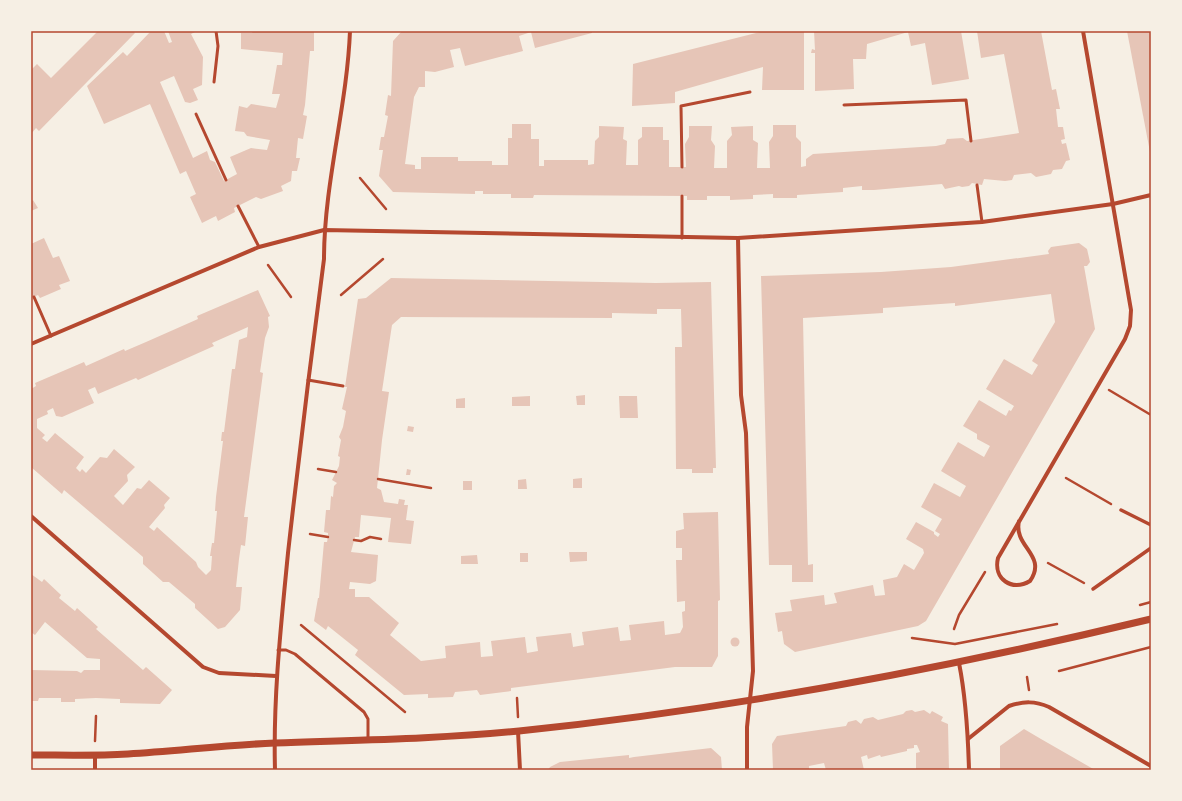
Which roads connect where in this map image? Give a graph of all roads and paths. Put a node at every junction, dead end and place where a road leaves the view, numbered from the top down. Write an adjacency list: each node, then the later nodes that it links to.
1 (216, 31): 4 (lane)
2 (350, 31): 19 (street)
3 (1083, 31): 15 (street)
4 (214, 82)
5 (750, 92): 9 (lane)
6 (844, 105): 8 (lane)
7 (196, 114): 11 (lane)
8 (971, 141)
9 (682, 167)
10 (360, 178): 17 (path)
11 (226, 180)
12 (977, 186): 18 (lane)
13 (1151, 195): 15 (street)
14 (682, 196): 20 (lane)
15 (1113, 204): 18 (street); 31 (street)
16 (238, 206): 22 (lane)
17 (386, 209)
18 (982, 222): 21 (street)
19 (324, 230): 20 (street); 22 (street); 30 (street)
20 (682, 238): 21 (street)
21 (738, 238): 67 (street)
22 (259, 247): 28 (street)
23 (382, 258): 25 (path)
24 (268, 265): 27 (path)
25 (340, 295)
26 (34, 297): 28 (lane)
27 (291, 297)
28 (51, 336): 29 (street)
29 (31, 344)
30 (308, 380): 32 (lane); 60 (street)
31 (1098, 384): 33 (path); 41 (street)
32 (343, 386)
33 (1151, 415)
34 (318, 469): 35 (path)
35 (336, 472)
36 (1066, 478): 39 (path)
37 (378, 479): 38 (path)
38 (431, 488)
39 (1121, 510): 42 (street)
40 (31, 516): 63 (street)
41 (1019, 522): 48 (street); 48 (street)
42 (1151, 525)
43 (310, 534): 44 (path)
44 (328, 536)
45 (381, 538): 46 (path)
46 (354, 540)
47 (1151, 548): 51 (street)
48 (998, 558): 57 (path)
49 (1046, 562): 50 (path)
50 (1080, 582)
51 (1093, 588)
52 (1151, 602): 53 (path)
53 (1138, 606)
54 (1151, 619): 61 (street)
55 (1065, 623): 58 (path)
56 (301, 625): 68 (path)
57 (954, 629)
58 (912, 638)
59 (1151, 647): 62 (path)
60 (278, 650): 63 (street); 72 (lane)
61 (959, 663): 67 (street); 71 (street)
62 (1059, 671)
63 (276, 676): 73 (street)
64 (1027, 677): 65 (path)
65 (1029, 695)
66 (517, 698): 70 (path)
67 (749, 700): 70 (street); 80 (street)
68 (405, 712)
69 (96, 716): 75 (path)
70 (518, 731): 72 (street); 79 (street)
71 (968, 739): 76 (street); 81 (street)
72 (368, 741): 73 (street)
73 (274, 743): 75 (street); 78 (street)
74 (31, 755): 75 (street)
75 (95, 755): 77 (street)
76 (1151, 766)
77 (95, 770)
78 (275, 770)
79 (520, 770)
80 (747, 770)
81 (969, 770)

